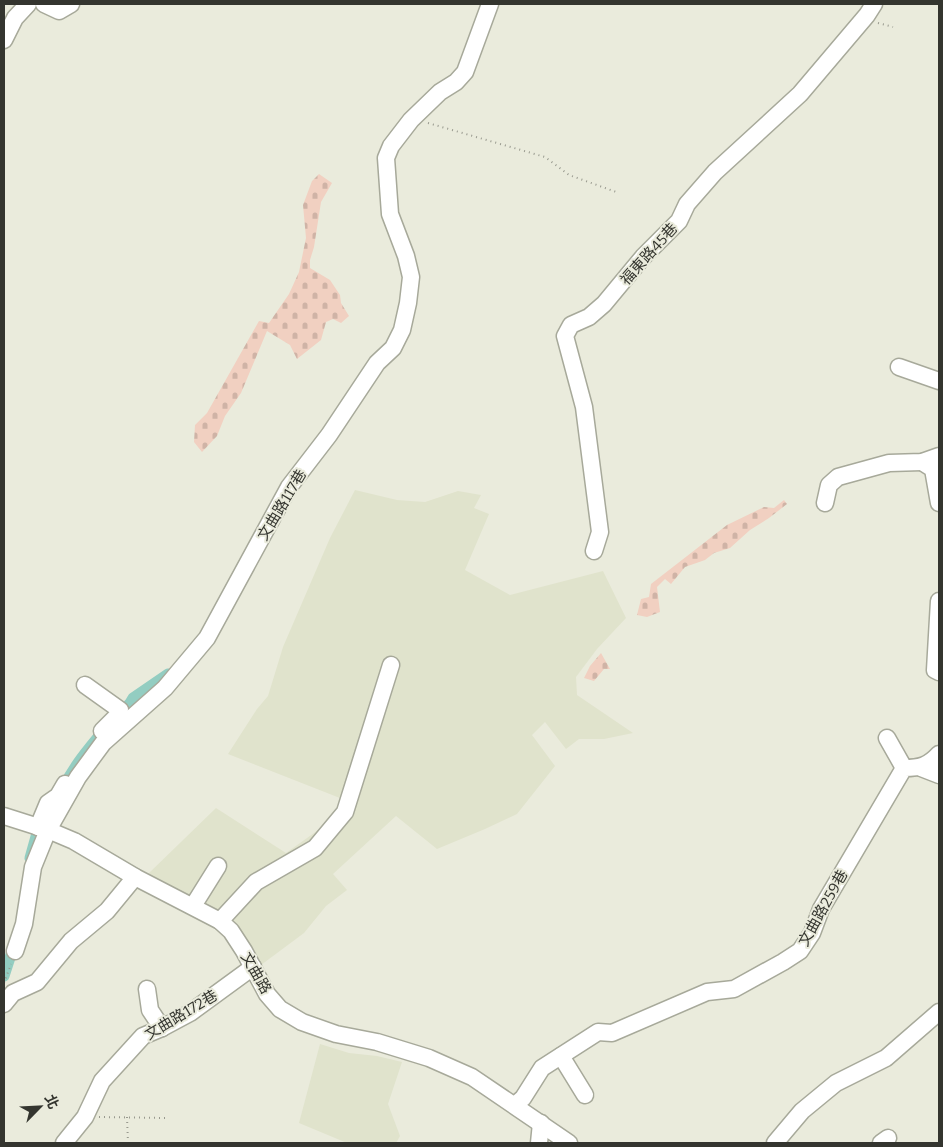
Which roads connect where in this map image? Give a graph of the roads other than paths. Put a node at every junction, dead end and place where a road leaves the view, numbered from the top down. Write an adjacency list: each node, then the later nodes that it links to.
1 (28, 4): 6 (street)
2 (44, 4): 3 (street)
3 (71, 4)
4 (490, 4): 23 (street, 文曲路117巷)
5 (874, 4): 13 (street, 福東路45巷)
6 (4, 40)
7 (899, 368): 8 (street)
8 (937, 377)
9 (939, 456): 10 (street)
10 (922, 462): 11 (street); 12 (street)
11 (825, 503)
12 (939, 503)
13 (594, 551)
14 (939, 601): 16 (street)
15 (391, 665): 27 (street)
16 (939, 672)
17 (85, 684): 23 (street)
18 (887, 738): 20 (street)
19 (939, 754): 20 (street, 文曲路259巷)
20 (912, 768): 21 (street); 34 (street, 文曲路259巷)
21 (939, 775)
22 (4, 816): 23 (street, 文曲路)
23 (43, 828): 25 (street, 文曲路); 28 (street)
24 (218, 866): 26 (street)
25 (135, 877): 26 (street, 文曲路); 31 (street)
26 (193, 906): 27 (street, 文曲路)
27 (220, 921): 29 (street, 文曲路)
28 (15, 951)
29 (253, 967): 33 (street, 文曲路172巷); 36 (street, 文曲路)
30 (147, 989): 33 (street)
31 (4, 1004)
32 (939, 1012): 41 (street)
33 (162, 1028): 38 (street, 文曲路172巷)
34 (560, 1056): 35 (street); 36 (street, 文曲路259巷)
35 (585, 1095)
36 (515, 1105): 37 (street, 文曲路)
37 (541, 1123): 39 (street); 40 (street, 文曲路)
38 (64, 1143)
39 (539, 1143)
40 (569, 1143)
41 (776, 1143)

